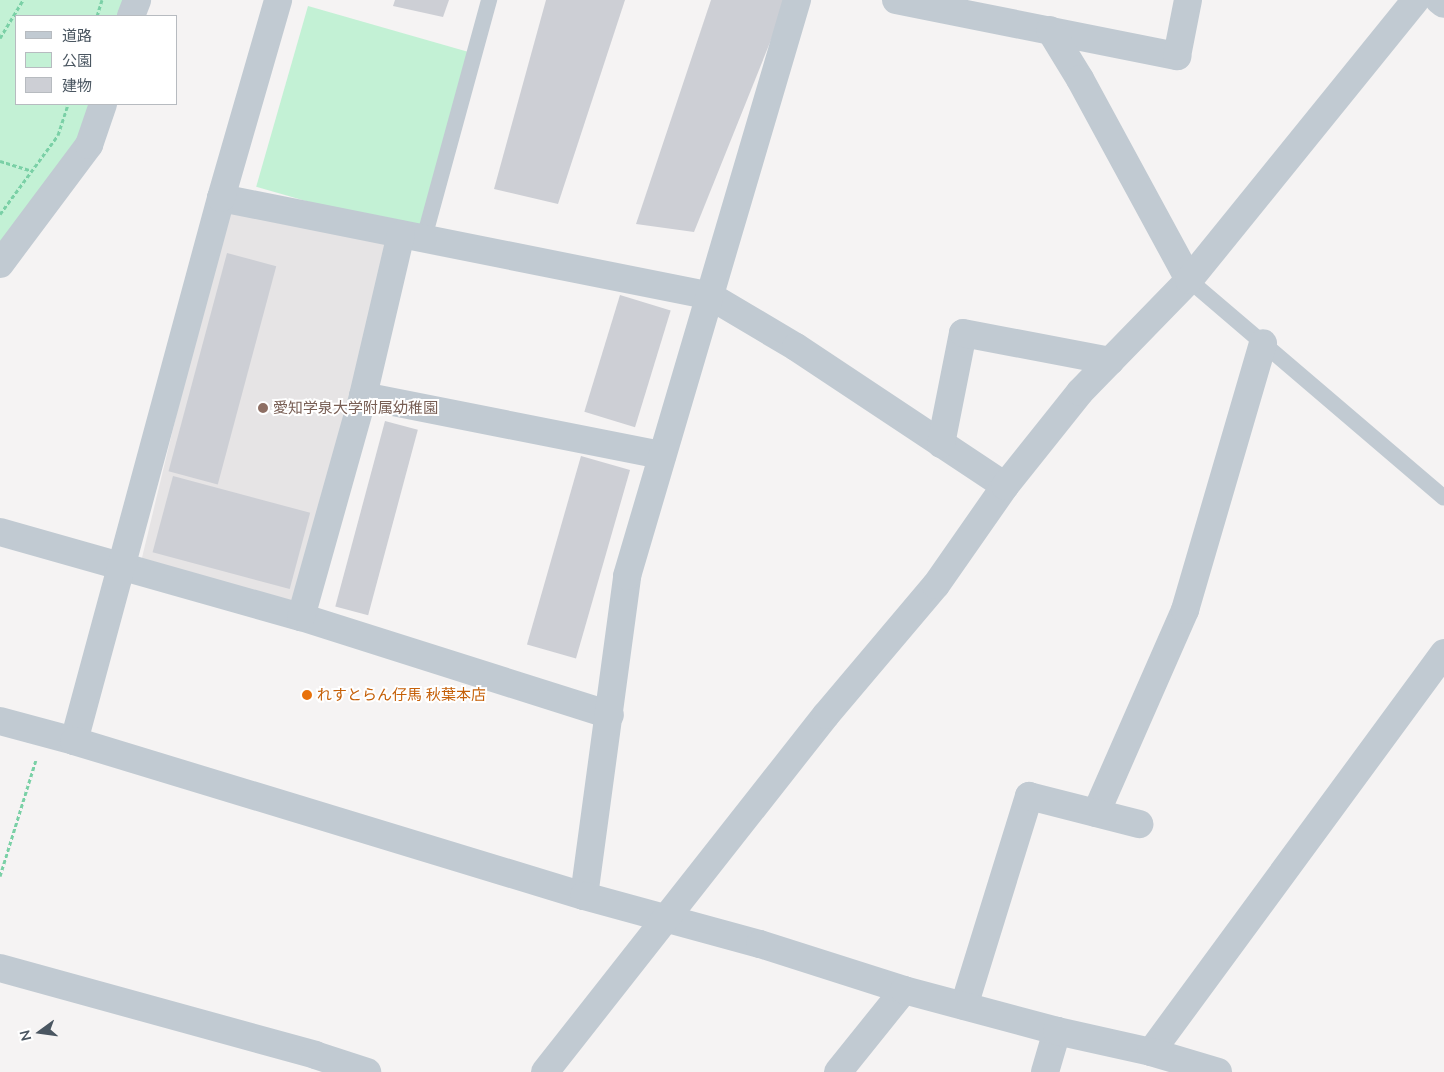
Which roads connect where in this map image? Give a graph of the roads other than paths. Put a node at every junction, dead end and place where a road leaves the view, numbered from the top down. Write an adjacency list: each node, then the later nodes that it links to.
1 (137, 0): 11 (street)
2 (278, 0): 14 (street)
3 (489, 0): 15 (lane)
4 (797, 0): 18 (street)
5 (896, 0): 10 (street)
6 (1188, 0): 12 (street)
7 (1416, 0): 17 (street)
8 (1439, 0): 9 (street)
9 (1444, 4)
10 (993, 9): 12 (street)
11 (132, 15)
12 (1050, 30): 17 (street)
13 (103, 105): 16 (street)
14 (221, 198): 15 (street); 27 (street)
15 (412, 236): 18 (street); 21 (street)
16 (0, 264)
17 (1188, 280): 19 (lane); 20 (street)
18 (710, 296): 22 (street); 23 (street)
19 (1263, 344): 25 (lane); 33 (street)
20 (1110, 361): 22 (street); 24 (street)
21 (363, 396): 23 (street); 28 (street)
22 (941, 444): 24 (street)
23 (662, 456): 30 (street)
24 (1005, 486): 36 (street)
25 (1444, 498)
26 (0, 532): 27 (street)
27 (120, 565): 28 (street); 32 (street)
28 (301, 617): 30 (street)
29 (1444, 653): 41 (street)
30 (610, 715): 35 (street)
31 (0, 720): 32 (street)
32 (74, 741): 35 (street)
33 (1096, 813): 34 (street); 39 (street)
34 (1139, 824)
35 (584, 896): 36 (street)
36 (666, 918): 38 (street); 44 (street)
37 (0, 968): 42 (street)
38 (904, 990): 39 (street); 45 (street)
39 (964, 1006): 40 (street)
40 (1057, 1031): 41 (street); 46 (street)
41 (1151, 1052): 47 (street)
42 (308, 1064): 43 (street)
43 (367, 1072)
44 (545, 1072)
45 (838, 1072)
46 (1045, 1072)
47 (1218, 1072)

